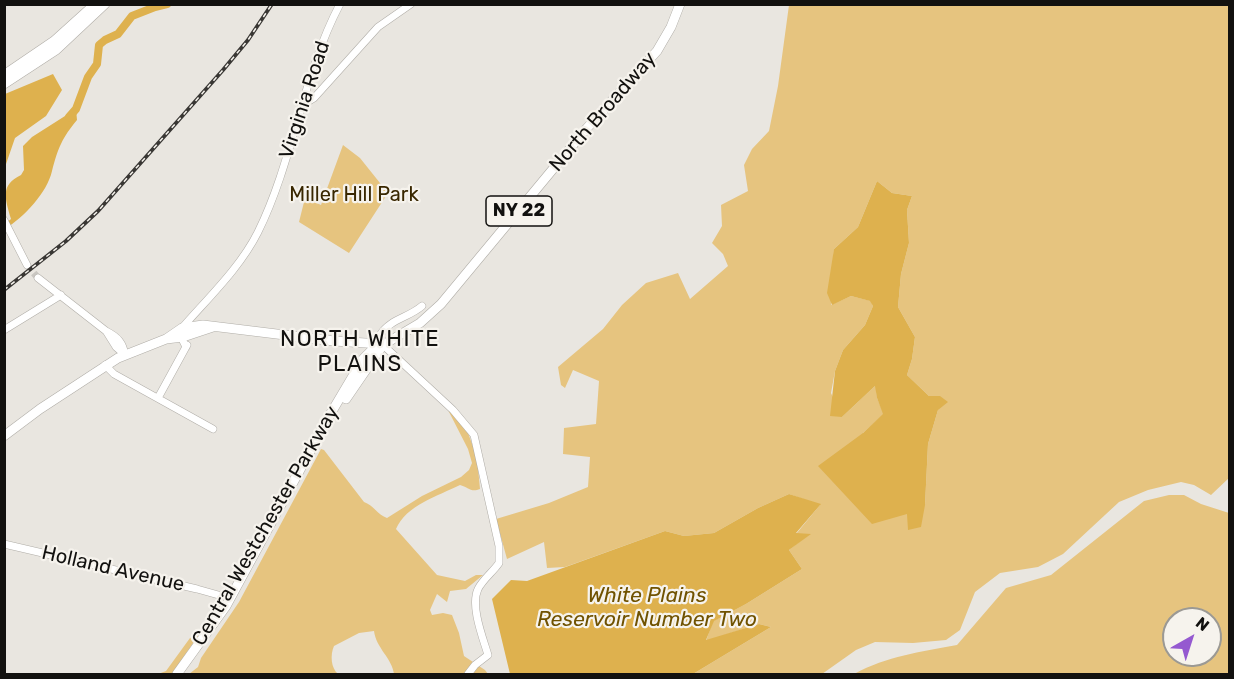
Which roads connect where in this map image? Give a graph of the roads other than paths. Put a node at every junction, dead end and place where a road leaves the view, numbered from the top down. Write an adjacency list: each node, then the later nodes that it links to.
1 (95, 4): 6 (main road)
2 (105, 4): 7 (main road)
3 (340, 4): 8 (street, Virginia Road)
4 (411, 4): 8 (street)
5 (680, 4): 16 (main road, North Broadway / NY 22)
6 (4, 75)
7 (4, 84)
8 (302, 105): 15 (street, Virginia Road)
9 (6, 223): 10 (street)
10 (27, 265)
11 (38, 278): 12 (street)
12 (61, 295): 14 (street); 18 (street)
13 (422, 306): 16 (street)
14 (4, 330)
15 (188, 332): 16 (main road); 17 (street); 17 (street); 18 (main road)
16 (383, 345): 25 (main road, Central Westchester Parkway); 26 (main road, Central Westchester Parkway); 27 (street)
17 (186, 347): 20 (street)
18 (124, 355): 19 (main road)
19 (105, 365): 20 (street); 22 (main road)
20 (158, 398): 21 (street)
21 (213, 429)
22 (4, 436)
23 (4, 544): 24 (street, Holland Avenue)
24 (222, 596)
25 (177, 675)
26 (184, 675)
27 (468, 675)

